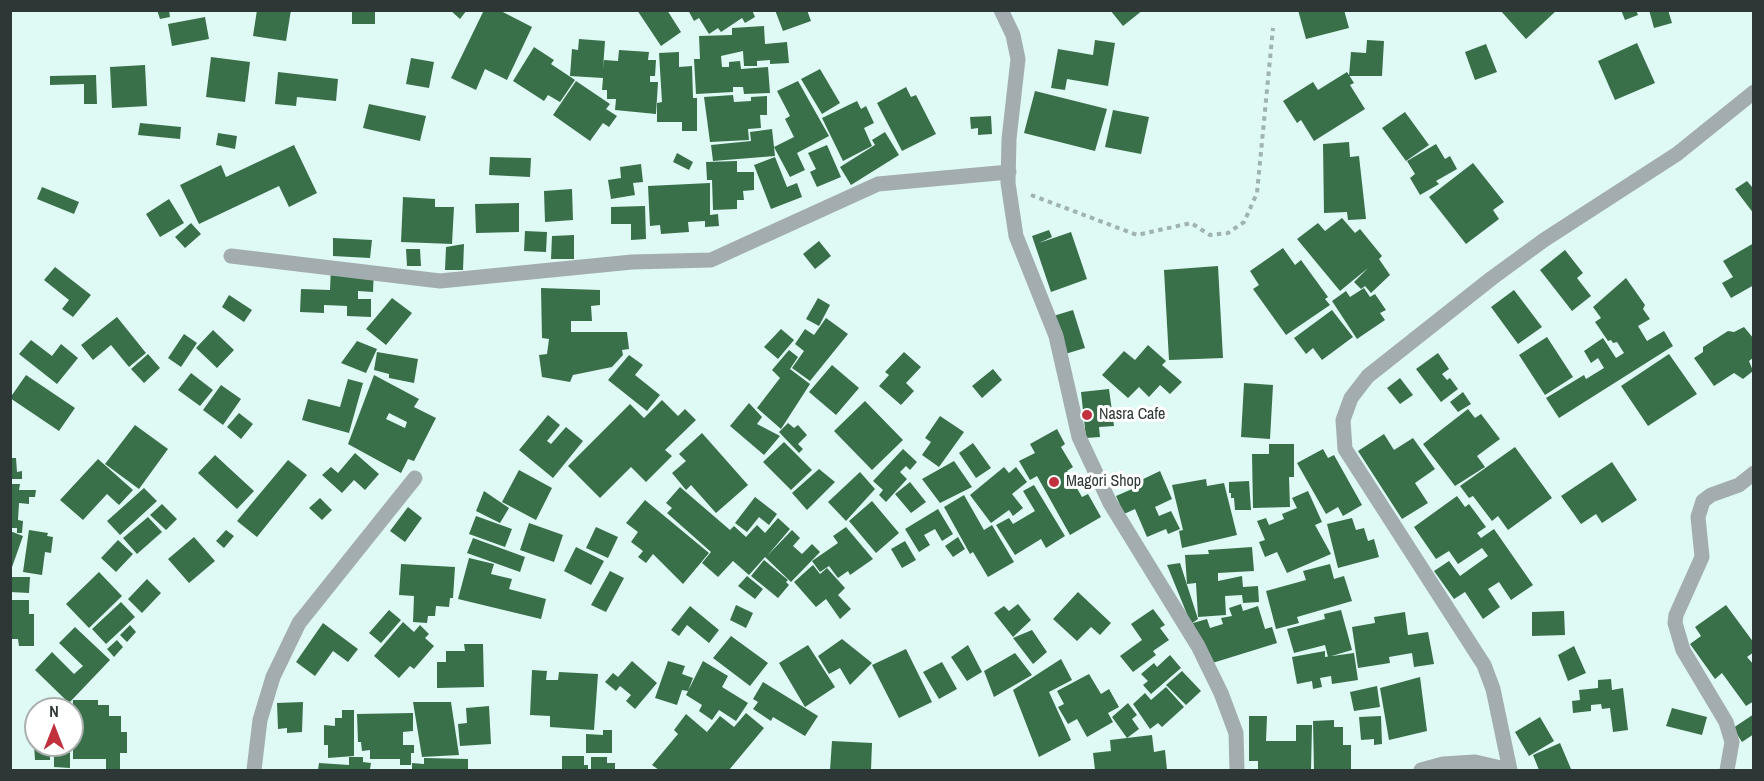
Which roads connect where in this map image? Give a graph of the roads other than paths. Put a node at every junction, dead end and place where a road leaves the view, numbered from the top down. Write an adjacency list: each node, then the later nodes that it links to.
1 (1001, 10): 3 (street)
2 (1754, 92): 10 (street)
3 (1008, 177): 4 (street); 8 (street)
4 (231, 256)
5 (1754, 473): 11 (street)
6 (415, 478): 7 (street)
7 (254, 771)
8 (1237, 771)
9 (1421, 771): 10 (street)
10 (1510, 771)
11 (1727, 771)

